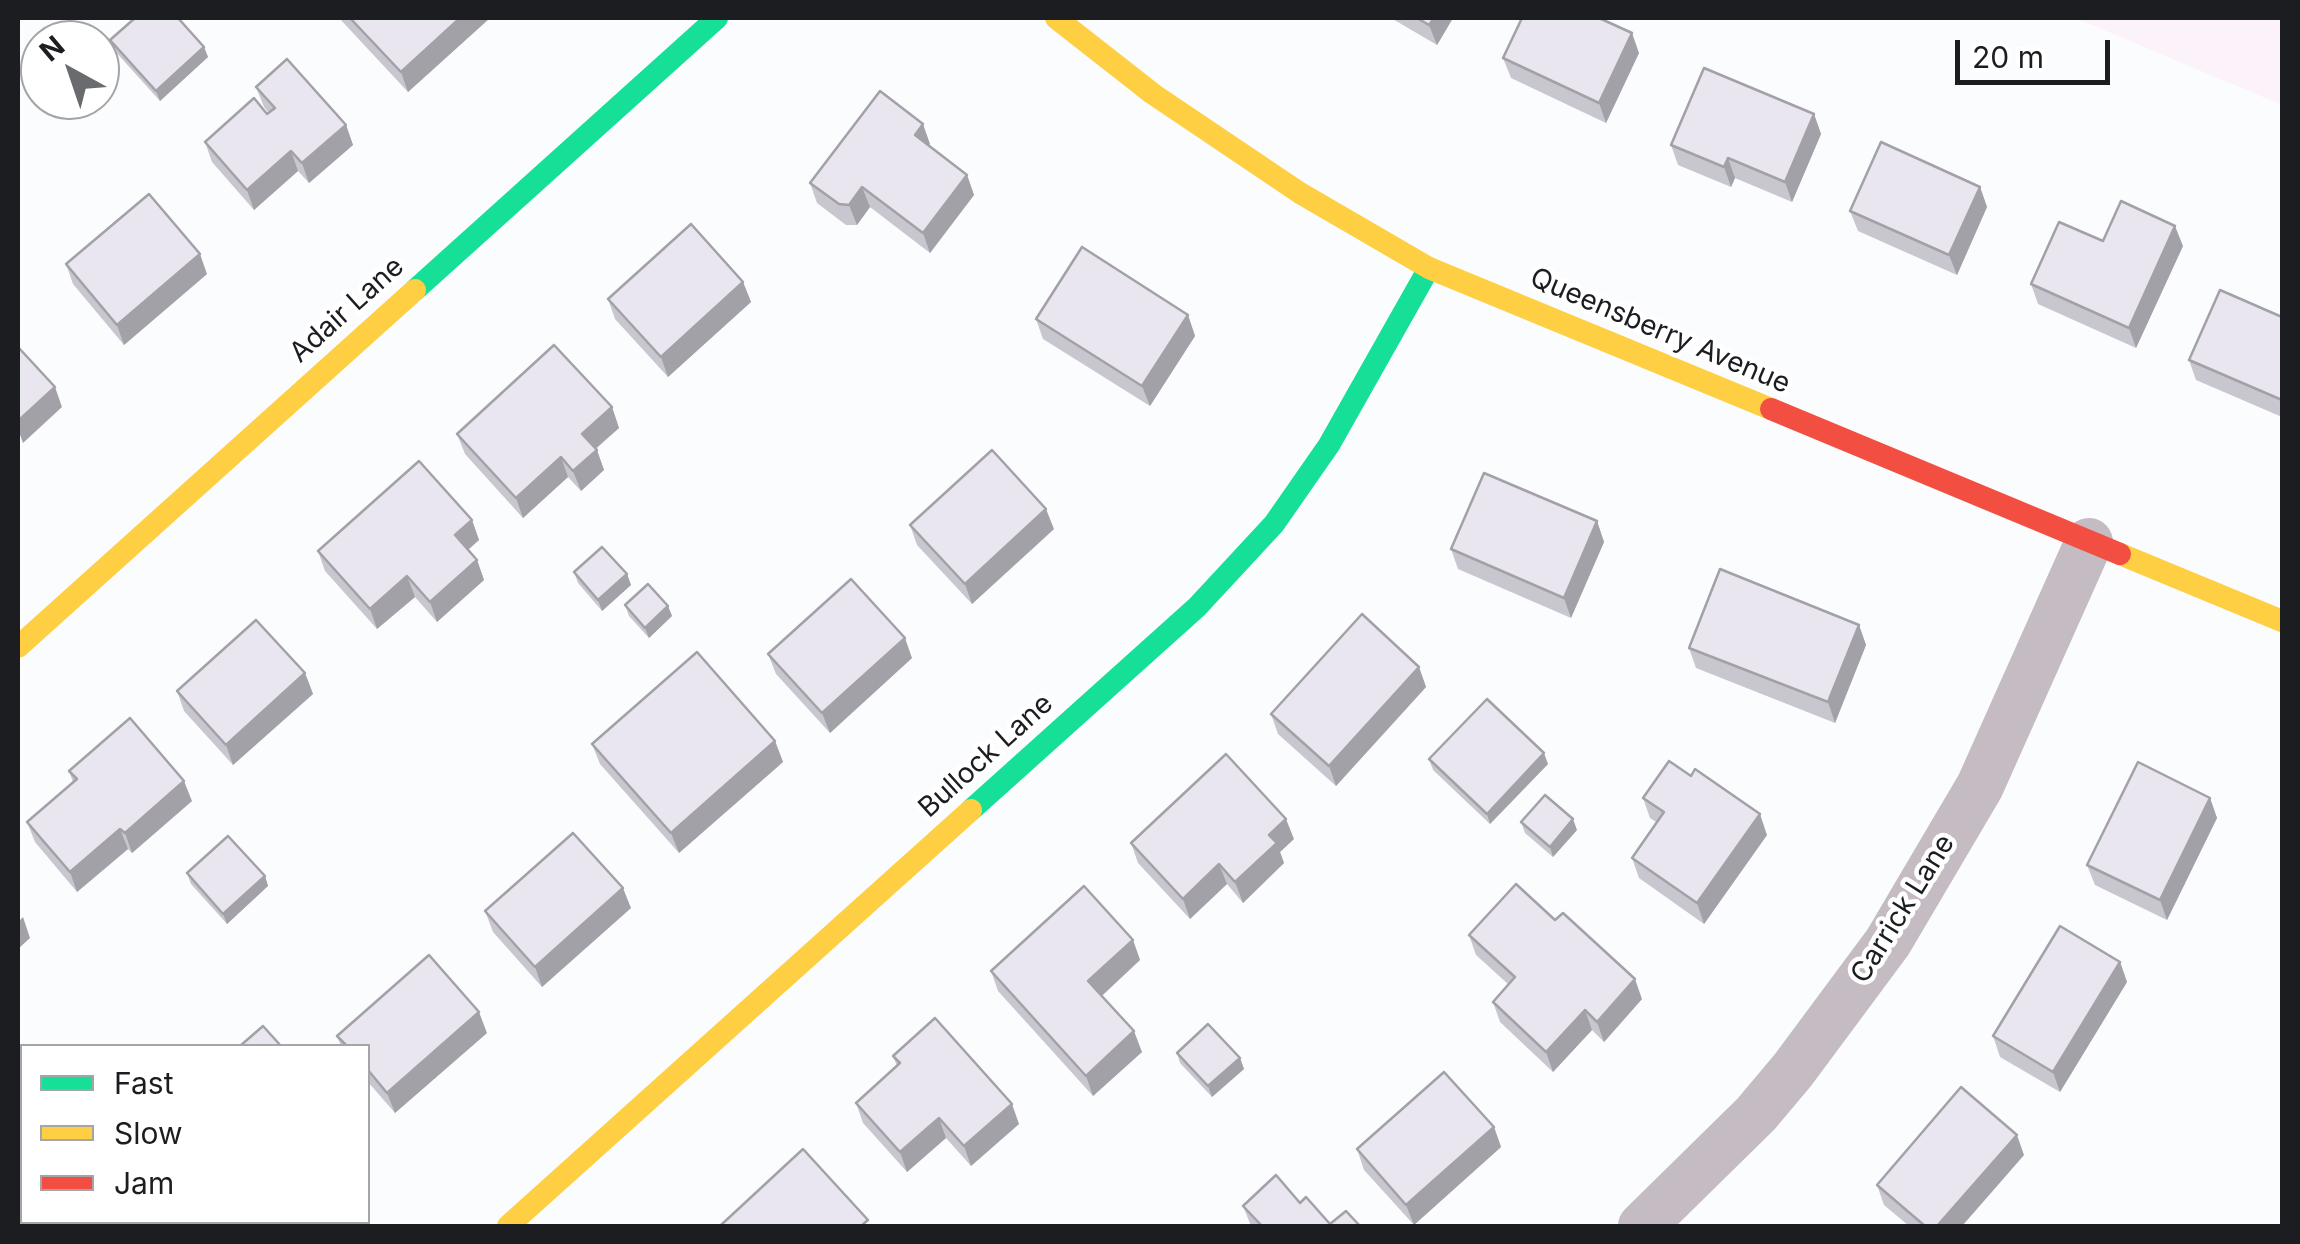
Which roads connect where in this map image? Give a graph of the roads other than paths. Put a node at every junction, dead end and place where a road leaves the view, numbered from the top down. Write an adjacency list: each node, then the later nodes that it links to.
1 (716, 18): 6 (street, Adair Lane)
2 (1056, 18): 3 (street, Queensberry Avenue)
3 (1429, 268): 4 (street, Queensberry Avenue); 7 (street, Bullock Lane)
4 (2090, 542): 5 (street, Queensberry Avenue); 8 (street, Carrick Lane)
5 (2282, 621)
6 (18, 647)
7 (508, 1226)
8 (1642, 1226)

